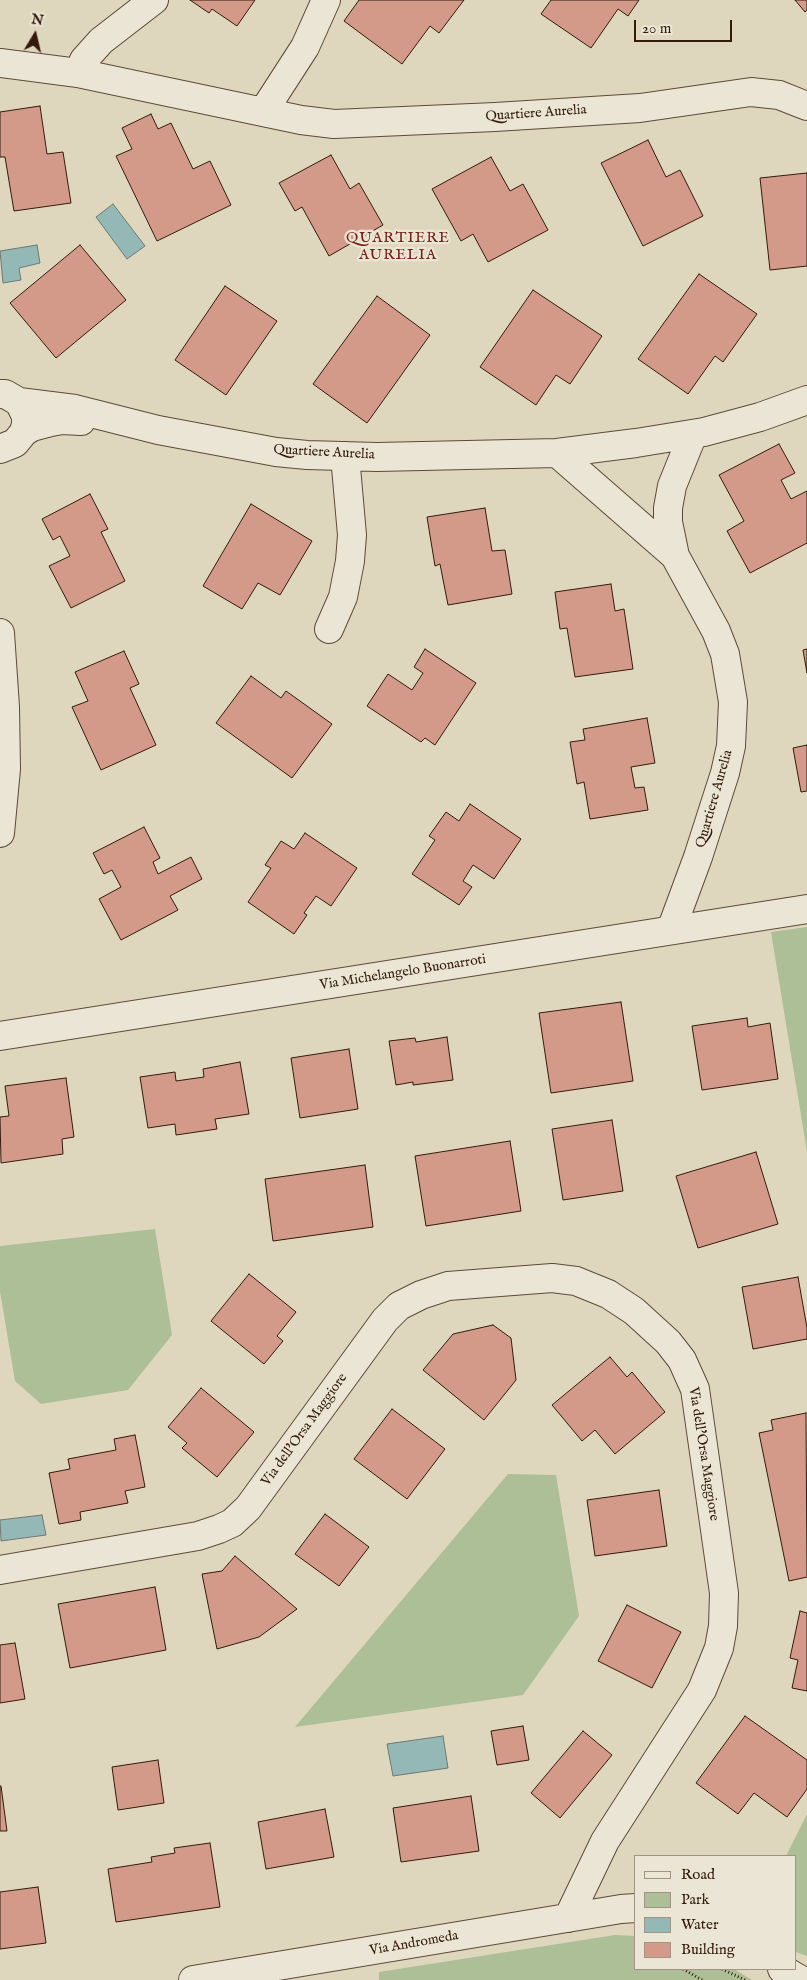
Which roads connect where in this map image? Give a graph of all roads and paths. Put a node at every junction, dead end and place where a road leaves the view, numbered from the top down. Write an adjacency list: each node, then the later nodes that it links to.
1 (154, 0): 4 (street)
2 (326, 0): 6 (street)
3 (0, 63): 4 (street, Quartiere Aurelia)
4 (78, 73): 6 (street, Quartiere Aurelia)
5 (807, 106): 6 (street, Quartiere Aurelia)
6 (263, 112)
7 (9, 398): 9 (street, Quartiere Aurelia); 11 (street)
8 (807, 400): 10 (street, Quartiere Aurelia)
9 (123, 422): 11 (street, Quartiere Aurelia); 13 (street, Quartiere Aurelia)
10 (694, 434): 12 (street, Quartiere Aurelia); 14 (street, Quartiere Aurelia)
11 (8, 448)
12 (557, 453): 13 (street, Quartiere Aurelia); 14 (street, Quartiere Aurelia)
13 (345, 456): 15 (street)
14 (675, 556): 19 (street, Quartiere Aurelia)
15 (329, 629)
16 (0, 633): 17 (street)
17 (0, 833)
18 (807, 910): 19 (street, Via Michelangelo Buonarroti)
19 (671, 930): 20 (street, Via Michelangelo Buonarroti)
20 (0, 1036)
21 (0, 1570): 23 (street, Via dell'Orsa Maggiore)
22 (634, 1908): 23 (street, Via Andromeda)
23 (568, 1918): 27 (street, Via Andromeda)
24 (685, 1970): 28 (path)
25 (724, 1970): 29 (path)
26 (784, 1970): 30 (street)
27 (194, 1980)
28 (702, 1980)
29 (745, 1980)
30 (801, 1980)

